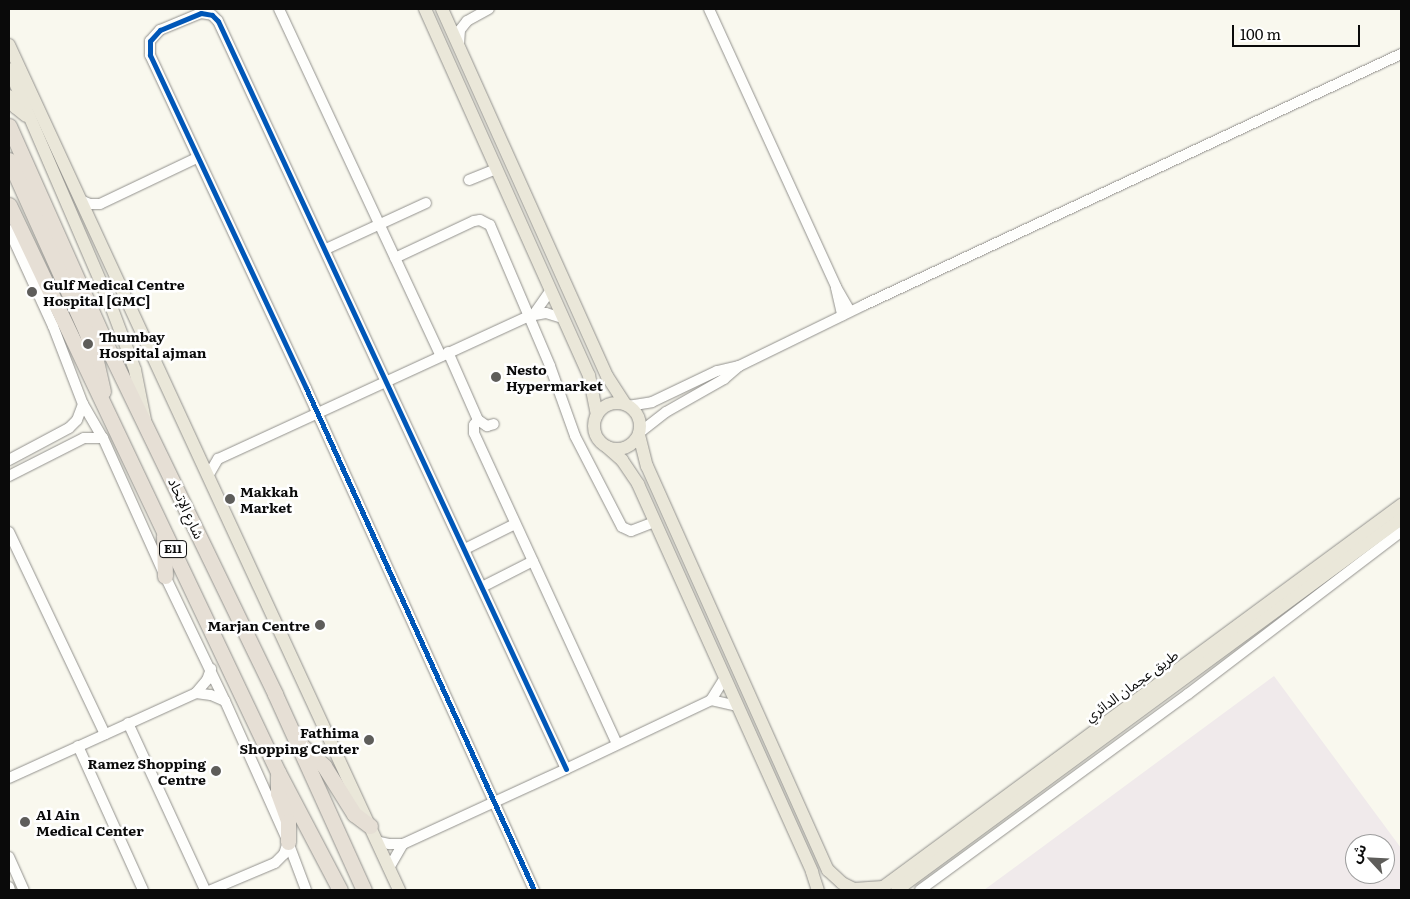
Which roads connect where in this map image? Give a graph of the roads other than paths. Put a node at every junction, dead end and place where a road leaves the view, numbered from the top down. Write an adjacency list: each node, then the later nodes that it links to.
1 (279, 9): 23 (street)
2 (425, 9): 16 (main road)
3 (442, 9): 7 (main road)
4 (489, 9): 7 (street)
5 (709, 9): 29 (street)
6 (209, 11): 14 (street); 25 (street)
7 (459, 44): 39 (main road)
8 (9, 45): 18 (main road)
9 (1401, 54): 29 (street)
10 (9, 70): 12 (main road)
11 (9, 96): 12 (main road)
12 (28, 117): 34 (main road)
13 (9, 126): 43 (highway, شارع الإتحاد / E11)
14 (196, 158): 20 (street); 41 (street)
15 (9, 160): 40 (highway)
16 (496, 168): 17 (street); 27 (main road)
17 (469, 180)
18 (80, 200): 20 (street); 22 (main road)
19 (426, 203): 23 (street)
20 (100, 204): 22 (street)
21 (9, 205): 33 (highway, E11)
22 (90, 221): 31 (main road)
23 (379, 225): 25 (street); 26 (street)
24 (9, 230): 28 (street)
25 (326, 249): 37 (street)
26 (395, 258): 30 (street); 35 (street)
27 (550, 291): 30 (street); 32 (main road)
28 (44, 307): 33 (highway); 38 (street)
29 (846, 313): 36 (street)
30 (531, 315): 32 (street); 35 (street); 58 (street)
31 (135, 318): 34 (main road); 51 (main road)
32 (562, 318): 42 (main road)
33 (67, 332): 40 (highway, E11)
34 (128, 354): 43 (main road)
35 (444, 354): 37 (street); 44 (street)
36 (739, 366): 39 (street); 46 (street)
37 (386, 380): 41 (street); 63 (street)
38 (83, 404): 47 (street); 48 (street)
39 (627, 405): 42 (main road); 46 (main road)
40 (105, 408): 60 (highway, E11)
41 (316, 412): 52 (street); 83 (street)
42 (597, 415): 50 (main road)
43 (144, 420): 75 (highway, شارع الإتحاد / E11)
44 (478, 420): 45 (street); 59 (street)
45 (494, 424)
46 (639, 434): 50 (main road); 82 (main road)
47 (59, 435): 49 (street); 53 (street)
48 (103, 438): 49 (street); 65 (street)
49 (64, 447): 54 (street)
50 (607, 447): 58 (main road)
51 (198, 454): 52 (street); 55 (main road)
52 (218, 458): 55 (street)
53 (9, 460)
54 (9, 476)
55 (208, 476): 84 (main road)
56 (1401, 505): 93 (main road, طريق عجمان الدائري)
57 (1401, 519): 104 (main road, طريق عجمان الدائري)
58 (655, 522): 68 (main road)
59 (515, 524): 63 (street); 64 (street)
60 (163, 529): 65 (highway); 80 (highway, E11)
61 (9, 532): 74 (street)
62 (1401, 532): 105 (street)
63 (465, 549): 66 (street)
64 (533, 561): 66 (street); 76 (street)
65 (165, 576): 67 (street)
66 (482, 587): 78 (street)
67 (211, 669): 69 (street); 71 (street)
68 (725, 678): 70 (street); 72 (main road)
69 (196, 693): 71 (street); 73 (street)
70 (711, 700): 72 (street); 76 (street)
71 (226, 701): 86 (street)
72 (737, 706): 79 (main road)
73 (128, 723): 74 (street); 96 (street)
74 (105, 734): 77 (street)
75 (297, 743): 84 (highway); 92 (highway, شارع الإتحاد / E11)
76 (618, 744): 78 (street)
77 (78, 746): 81 (street); 95 (street)
78 (566, 769): 83 (street)
79 (766, 770): 82 (main road); 103 (main road)
80 (278, 772): 86 (highway); 99 (highway, E11)
81 (9, 778)
82 (794, 795): 93 (main road)
83 (494, 802): 87 (street); 102 (street)
84 (370, 826): 85 (main road)
85 (376, 840): 87 (street); 91 (main road)
86 (288, 842): 89 (street); 90 (street)
87 (403, 844): 91 (street)
88 (9, 857): 94 (street)
89 (275, 863): 90 (street); 97 (street)
90 (296, 865): 98 (street)
91 (389, 868): 101 (main road)
92 (362, 885): 100 (main road)
93 (881, 889)
94 (24, 890)
95 (143, 890)
96 (205, 890)
97 (211, 890)
98 (306, 890)
99 (340, 890)
100 (374, 890)
101 (399, 890)
102 (534, 890)
103 (818, 890)
104 (897, 890)
105 (920, 890)

